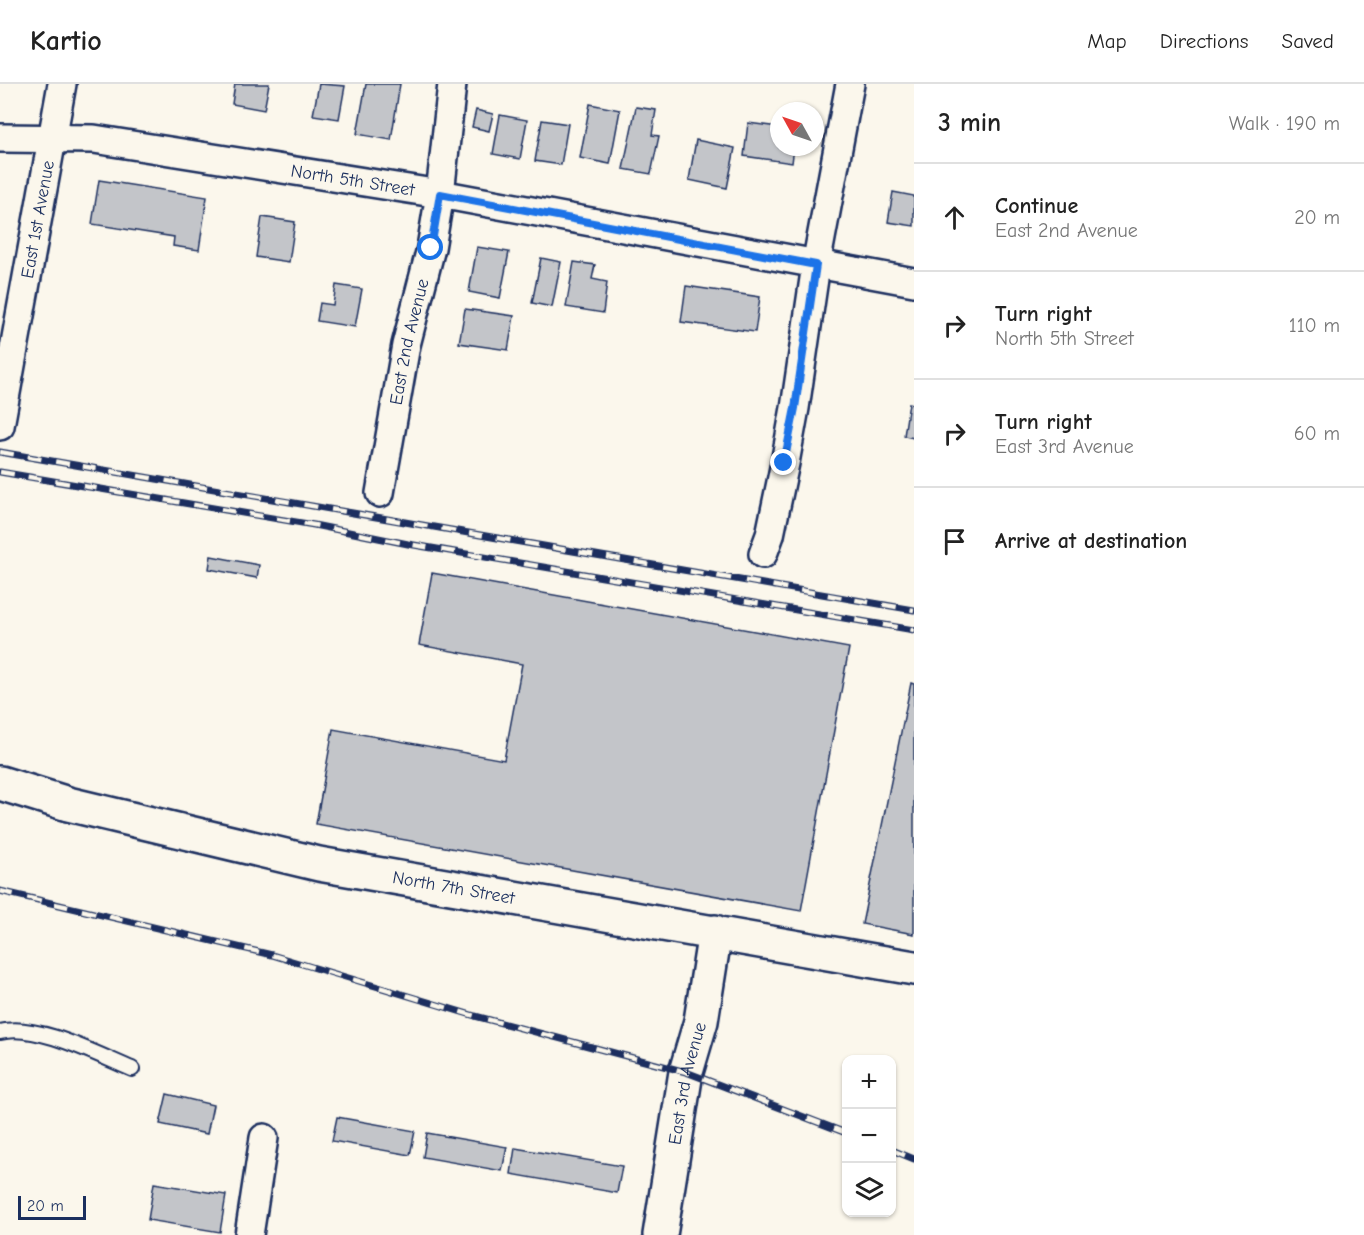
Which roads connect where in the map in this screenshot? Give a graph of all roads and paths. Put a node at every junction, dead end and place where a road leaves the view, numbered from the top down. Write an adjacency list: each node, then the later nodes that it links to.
1 (62, 84): 5 (street, East 1st Avenue)
2 (452, 84): 6 (street, East 2nd Avenue)
3 (850, 84): 7 (street)
4 (0, 138): 5 (street, North 5th Street)
5 (52, 139): 6 (street, North 5th Street); 9 (street, East 1st Avenue)
6 (440, 194): 7 (street, North 5th Street); 10 (street, East 2nd Avenue)
7 (816, 265): 8 (street, North 5th Street); 11 (street)
8 (914, 282)
9 (0, 426)
10 (380, 493)
11 (763, 554)
12 (0, 783): 13 (main road, North 7th Street)
13 (716, 932): 14 (main road, North 7th Street); 19 (main road, East 3rd Avenue)
14 (914, 968)
15 (0, 1032): 16 (lane)
16 (132, 1069)
17 (264, 1138): 18 (street)
18 (249, 1235)
19 (660, 1235)

